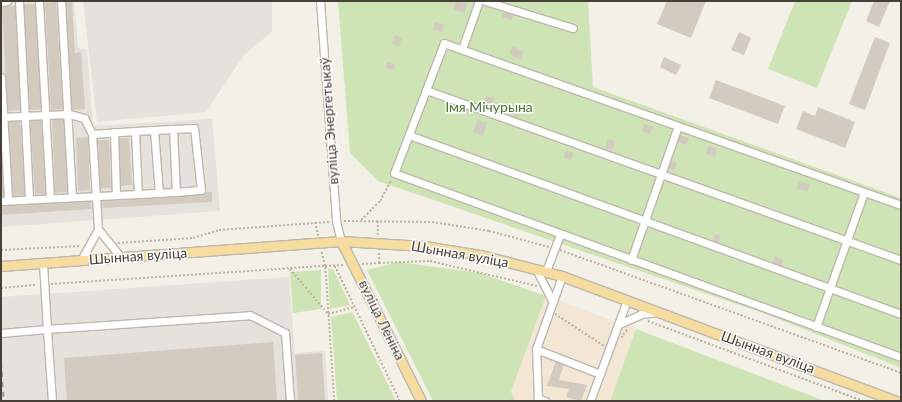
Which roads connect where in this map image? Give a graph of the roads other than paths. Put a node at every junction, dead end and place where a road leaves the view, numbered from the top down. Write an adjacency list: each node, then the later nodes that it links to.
1 (7, 1): 8 (street)
2 (19, 1): 15 (street)
3 (39, 1): 14 (street)
4 (61, 1): 13 (street)
5 (320, 1): 39 (street, вуліца Энергетыкаў)
6 (479, 1): 10 (street)
7 (485, 1): 9 (street)
8 (1, 2)
9 (573, 28)
10 (462, 49): 12 (street); 17 (street)
11 (1, 77): 16 (street)
12 (426, 90): 23 (street); 24 (street)
13 (69, 114): 14 (street); 22 (street); 31 (street)
14 (47, 115): 15 (street); 32 (street)
15 (25, 116): 16 (street); 33 (street)
16 (2, 117): 34 (street)
17 (678, 126): 24 (street); 27 (street)
18 (173, 129): 19 (street); 26 (street); 26 (street)
19 (154, 130): 20 (street); 25 (street)
20 (135, 131): 21 (street); 28 (street)
21 (114, 132): 22 (street); 29 (street)
22 (92, 134): 30 (street)
23 (409, 135): 36 (street); 38 (street)
24 (661, 174): 36 (street); 40 (street)
25 (159, 192): 26 (street); 28 (street)
26 (176, 192)
27 (864, 192): 35 (street); 40 (street)
28 (138, 194): 29 (street)
29 (116, 195): 30 (street)
30 (95, 196): 31 (street); 37 (street)
31 (72, 197): 32 (street)
32 (50, 198): 33 (street)
33 (29, 199): 34 (street)
34 (5, 201)
35 (901, 206)
36 (645, 221): 43 (street); 50 (street)
37 (98, 229): 41 (street); 42 (street)
38 (560, 234): 43 (street); 48 (street)
39 (341, 241): 41 (main road, Шынная вуліца); 47 (main road, Шынная вуліца); 65 (main road, вуліца Леніна)
40 (847, 241): 44 (street); 50 (street)
41 (121, 257): 42 (main road, Шынная вуліца)
42 (81, 260): 45 (main road, Шынная вуліца)
43 (631, 260): 56 (street)
44 (901, 260)
45 (43, 263): 46 (main road, Шынная вуліца); 57 (street)
46 (1, 266)
47 (536, 269): 48 (main road, Шынная вуліца); 52 (street)
48 (546, 271): 49 (main road, Шынная вуліца)
49 (562, 276): 51 (main road, Шынная вуліца); 52 (street)
50 (830, 288): 54 (street); 56 (street)
51 (627, 300): 53 (main road, Шынная вуліца); 55 (street)
52 (553, 302): 59 (street)
53 (660, 312): 55 (street); 68 (main road, Шынная вуліца)
54 (901, 314)
55 (619, 324): 61 (street)
56 (816, 327): 60 (street)
57 (47, 329): 58 (street); 63 (street); 64 (street)
58 (1, 333)
59 (536, 349): 61 (street); 62 (street)
60 (901, 357)
61 (600, 374): 67 (street)
62 (538, 400): 66 (street)
63 (52, 401)
64 (290, 401)
65 (421, 401)
66 (546, 401)
67 (590, 401)
68 (896, 401)

